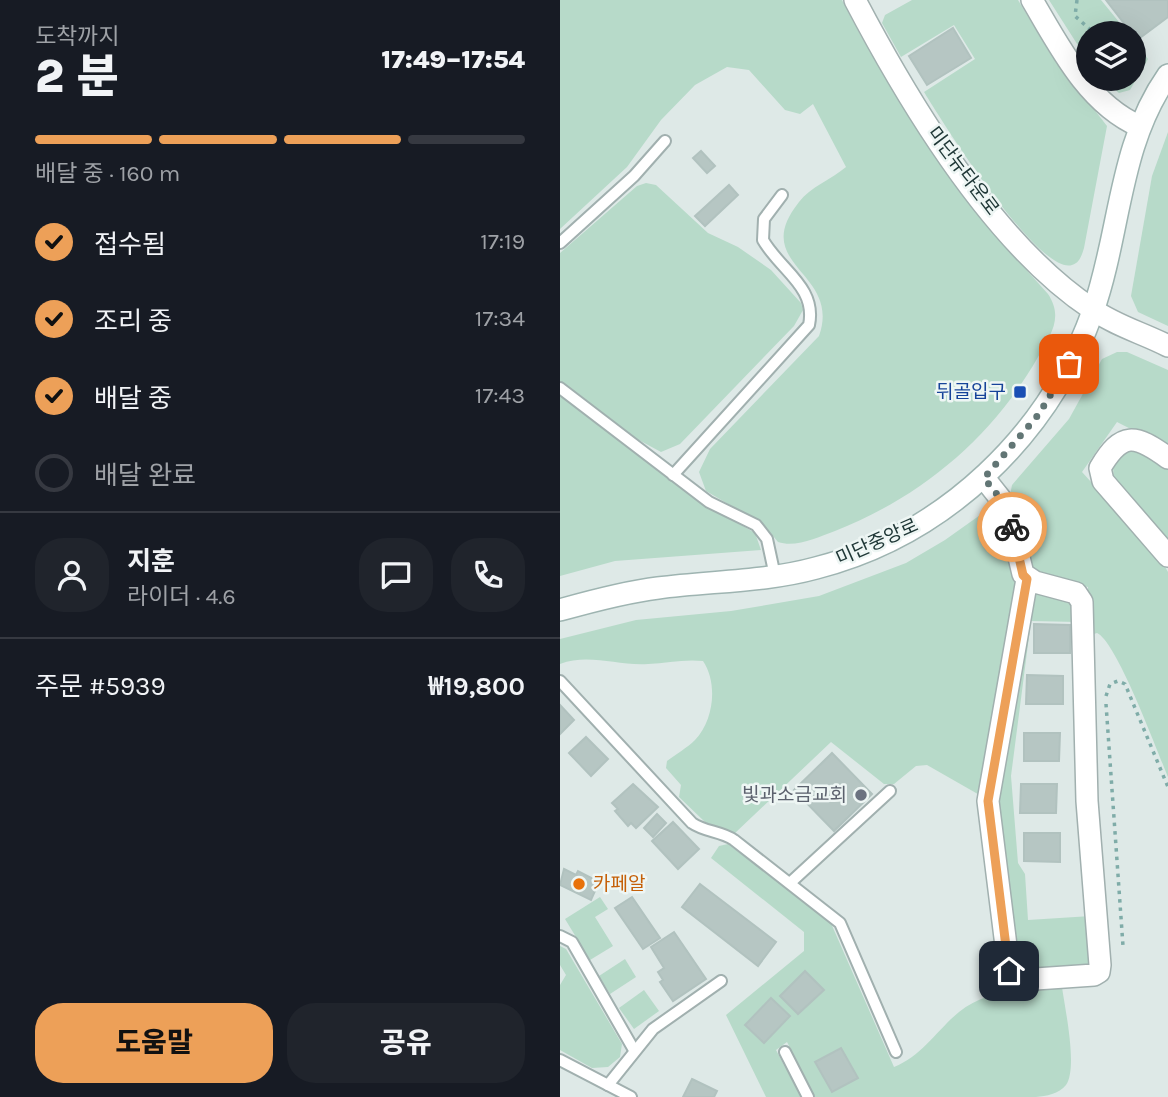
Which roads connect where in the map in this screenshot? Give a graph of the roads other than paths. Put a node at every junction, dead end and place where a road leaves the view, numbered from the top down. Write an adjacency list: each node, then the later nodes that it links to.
1 (1032, 0): 4 (street)
2 (864, 3): 8 (street, 미단뉴타운로)
3 (1168, 75): 4 (street, 미단중앙로)
4 (1139, 126): 8 (street, 미단중앙로)
5 (665, 141): 7 (lane)
6 (782, 195): 12 (lane)
7 (560, 243)
8 (1093, 310): 9 (street); 13 (street, 미단중앙로)
9 (1168, 346)
10 (560, 388): 12 (lane)
11 (1168, 458): 14 (street)
12 (673, 475): 15 (lane)
13 (984, 478): 15 (street, 미단중앙로); 16 (street)
14 (1168, 556)
15 (775, 576): 17 (street, 미단중앙로)
16 (1027, 579): 16 (street)
17 (560, 610)
18 (560, 681): 20 (lane)
19 (890, 792): 20 (lane)
20 (790, 883): 25 (lane)
21 (560, 936): 23 (lane)
22 (721, 981): 23 (lane)
23 (635, 1050): 27 (lane)
24 (785, 1052): 29 (lane)
25 (896, 1052)
26 (560, 1060): 27 (lane)
27 (608, 1085): 28 (lane)
28 (631, 1097)
29 (808, 1097)

